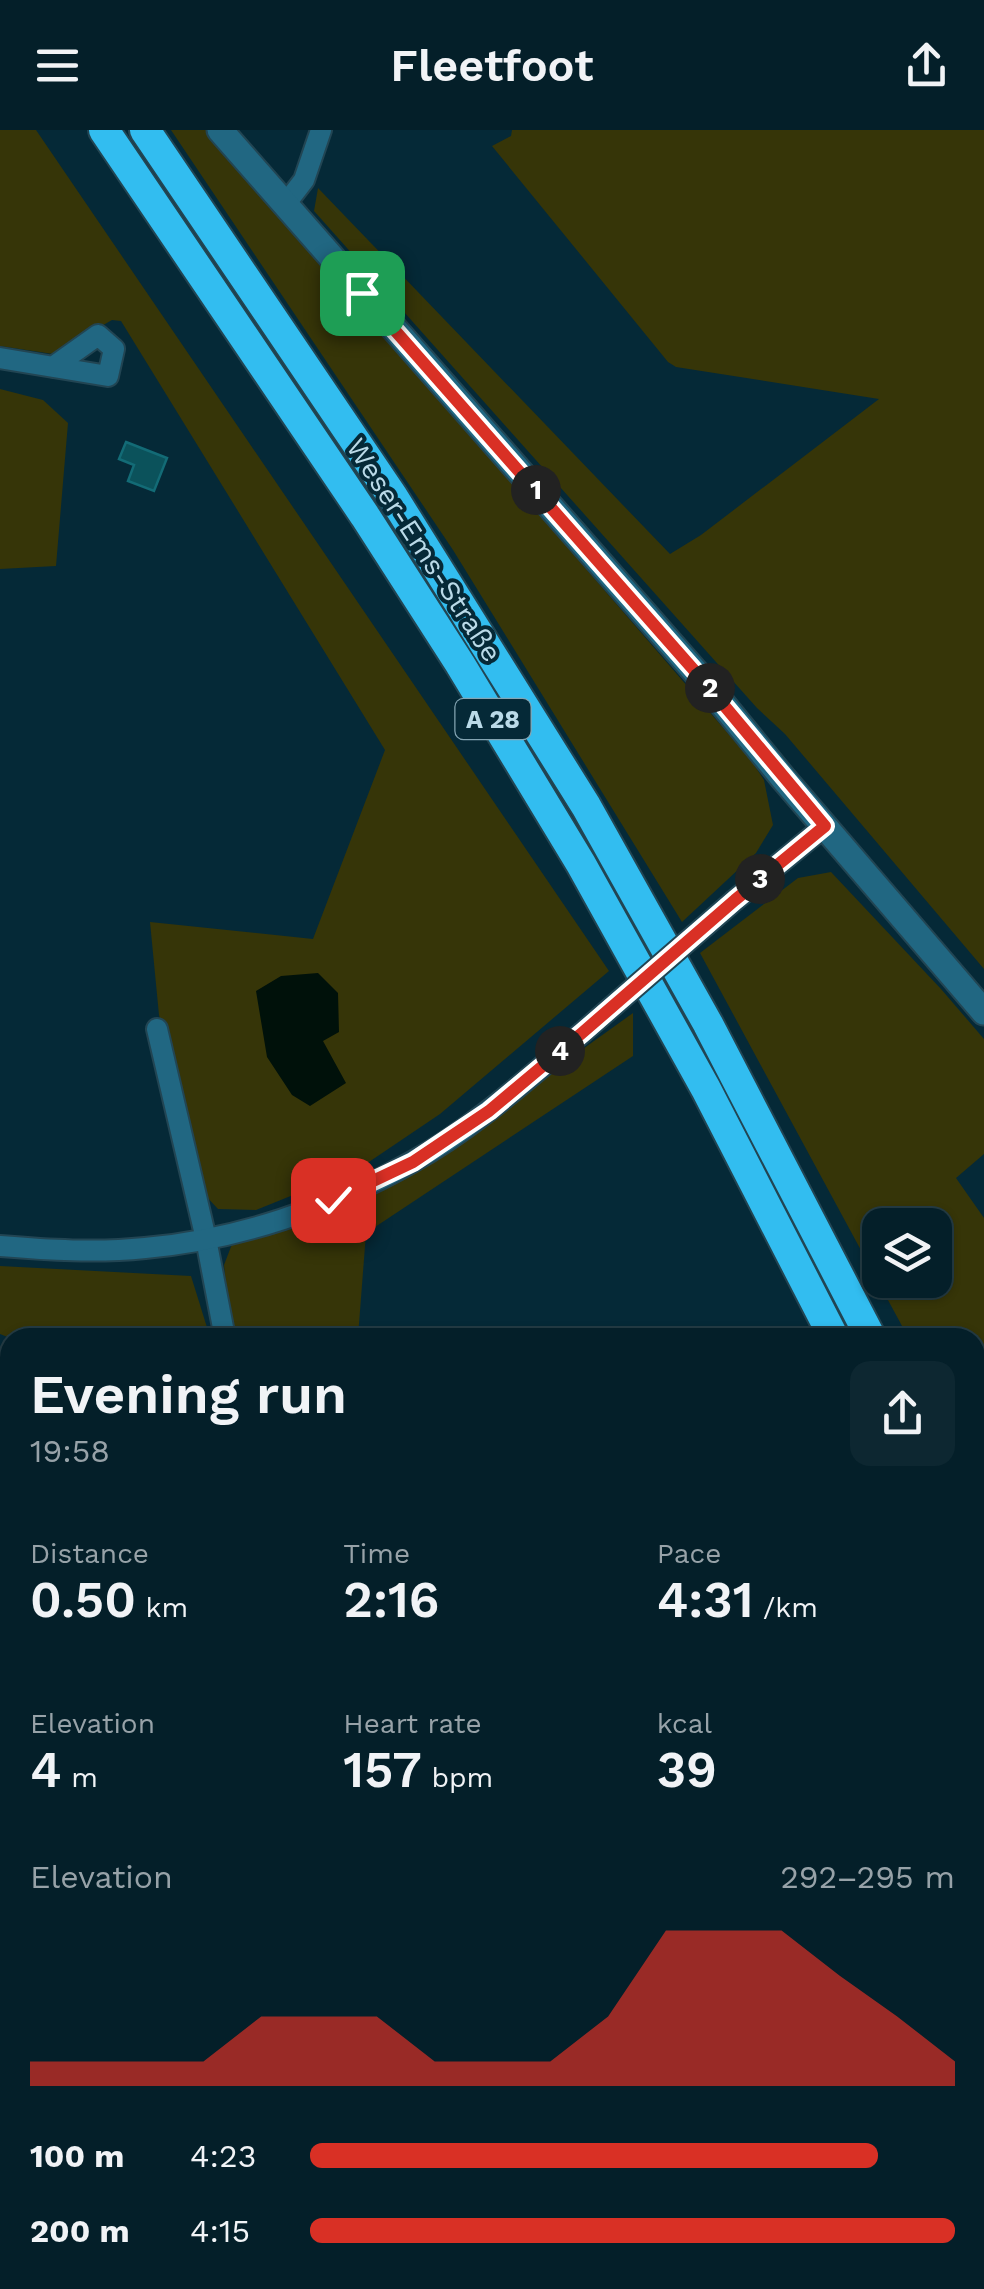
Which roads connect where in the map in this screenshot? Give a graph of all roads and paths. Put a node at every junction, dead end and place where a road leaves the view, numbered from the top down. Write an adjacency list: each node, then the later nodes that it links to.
1 (104, 130): 14 (highway, Weser-Ems-Straße / A 28)
2 (145, 130): 15 (highway, Weser-Ems-Straße / A 28)
3 (220, 130): 5 (street)
4 (320, 130): 5 (street)
5 (284, 206): 8 (street)
6 (0, 358): 7 (street)
7 (54, 368)
8 (825, 826): 9 (street); 11 (street, bridge)
9 (984, 1012)
10 (158, 1029): 11 (street)
11 (206, 1239): 12 (street); 13 (street)
12 (0, 1246)
13 (223, 1328)
14 (829, 1328)
15 (869, 1328)

